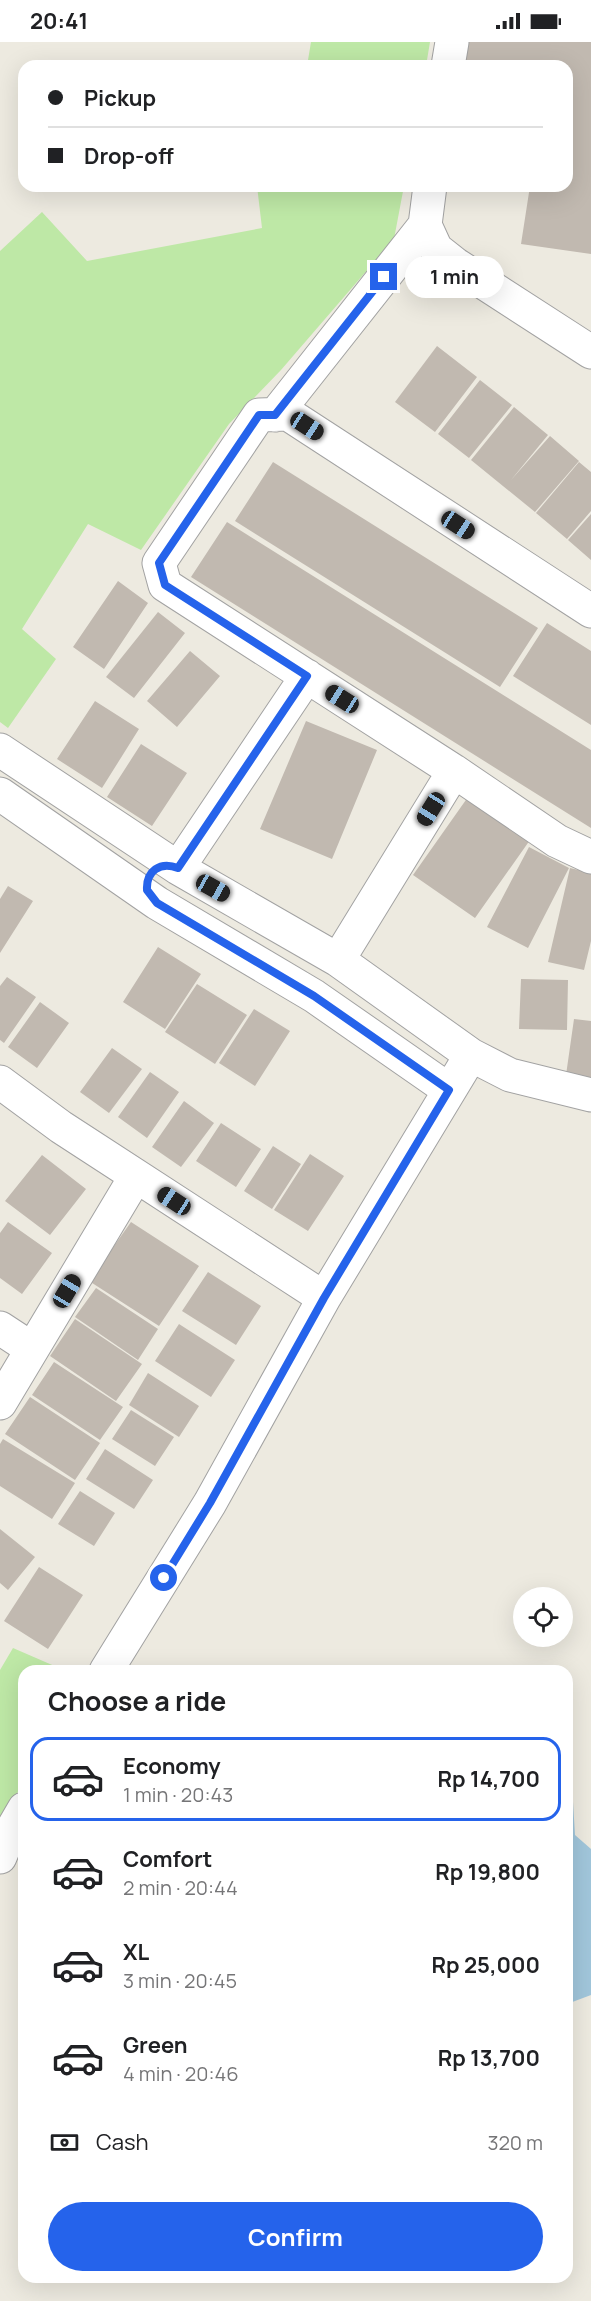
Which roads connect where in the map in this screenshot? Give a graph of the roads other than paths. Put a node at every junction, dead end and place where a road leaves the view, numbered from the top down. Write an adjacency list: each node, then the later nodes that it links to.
1 (452, 42): 2 (street)
2 (449, 60)
3 (429, 192): 4 (street)
4 (425, 225): 5 (street); 6 (street)
5 (591, 352)
6 (275, 415): 7 (street); 8 (street)
7 (591, 611)
8 (307, 676): 10 (street); 13 (street)
9 (0, 750): 13 (street)
10 (454, 771): 12 (street); 15 (street)
11 (0, 794): 14 (street)
12 (591, 857)
13 (178, 868): 14 (street); 15 (street)
14 (157, 903): 18 (street)
15 (338, 960): 16 (street)
16 (471, 1055): 18 (street); 19 (street)
17 (0, 1082): 20 (street)
18 (449, 1090): 21 (street)
19 (591, 1095)
20 (136, 1176): 21 (street); 23 (street)
21 (324, 1298): 25 (street)
22 (0, 1328): 23 (street)
23 (32, 1349): 24 (street)
24 (0, 1403)
25 (110, 1665)
26 (18, 1819): 27 (street)
27 (0, 1857)

